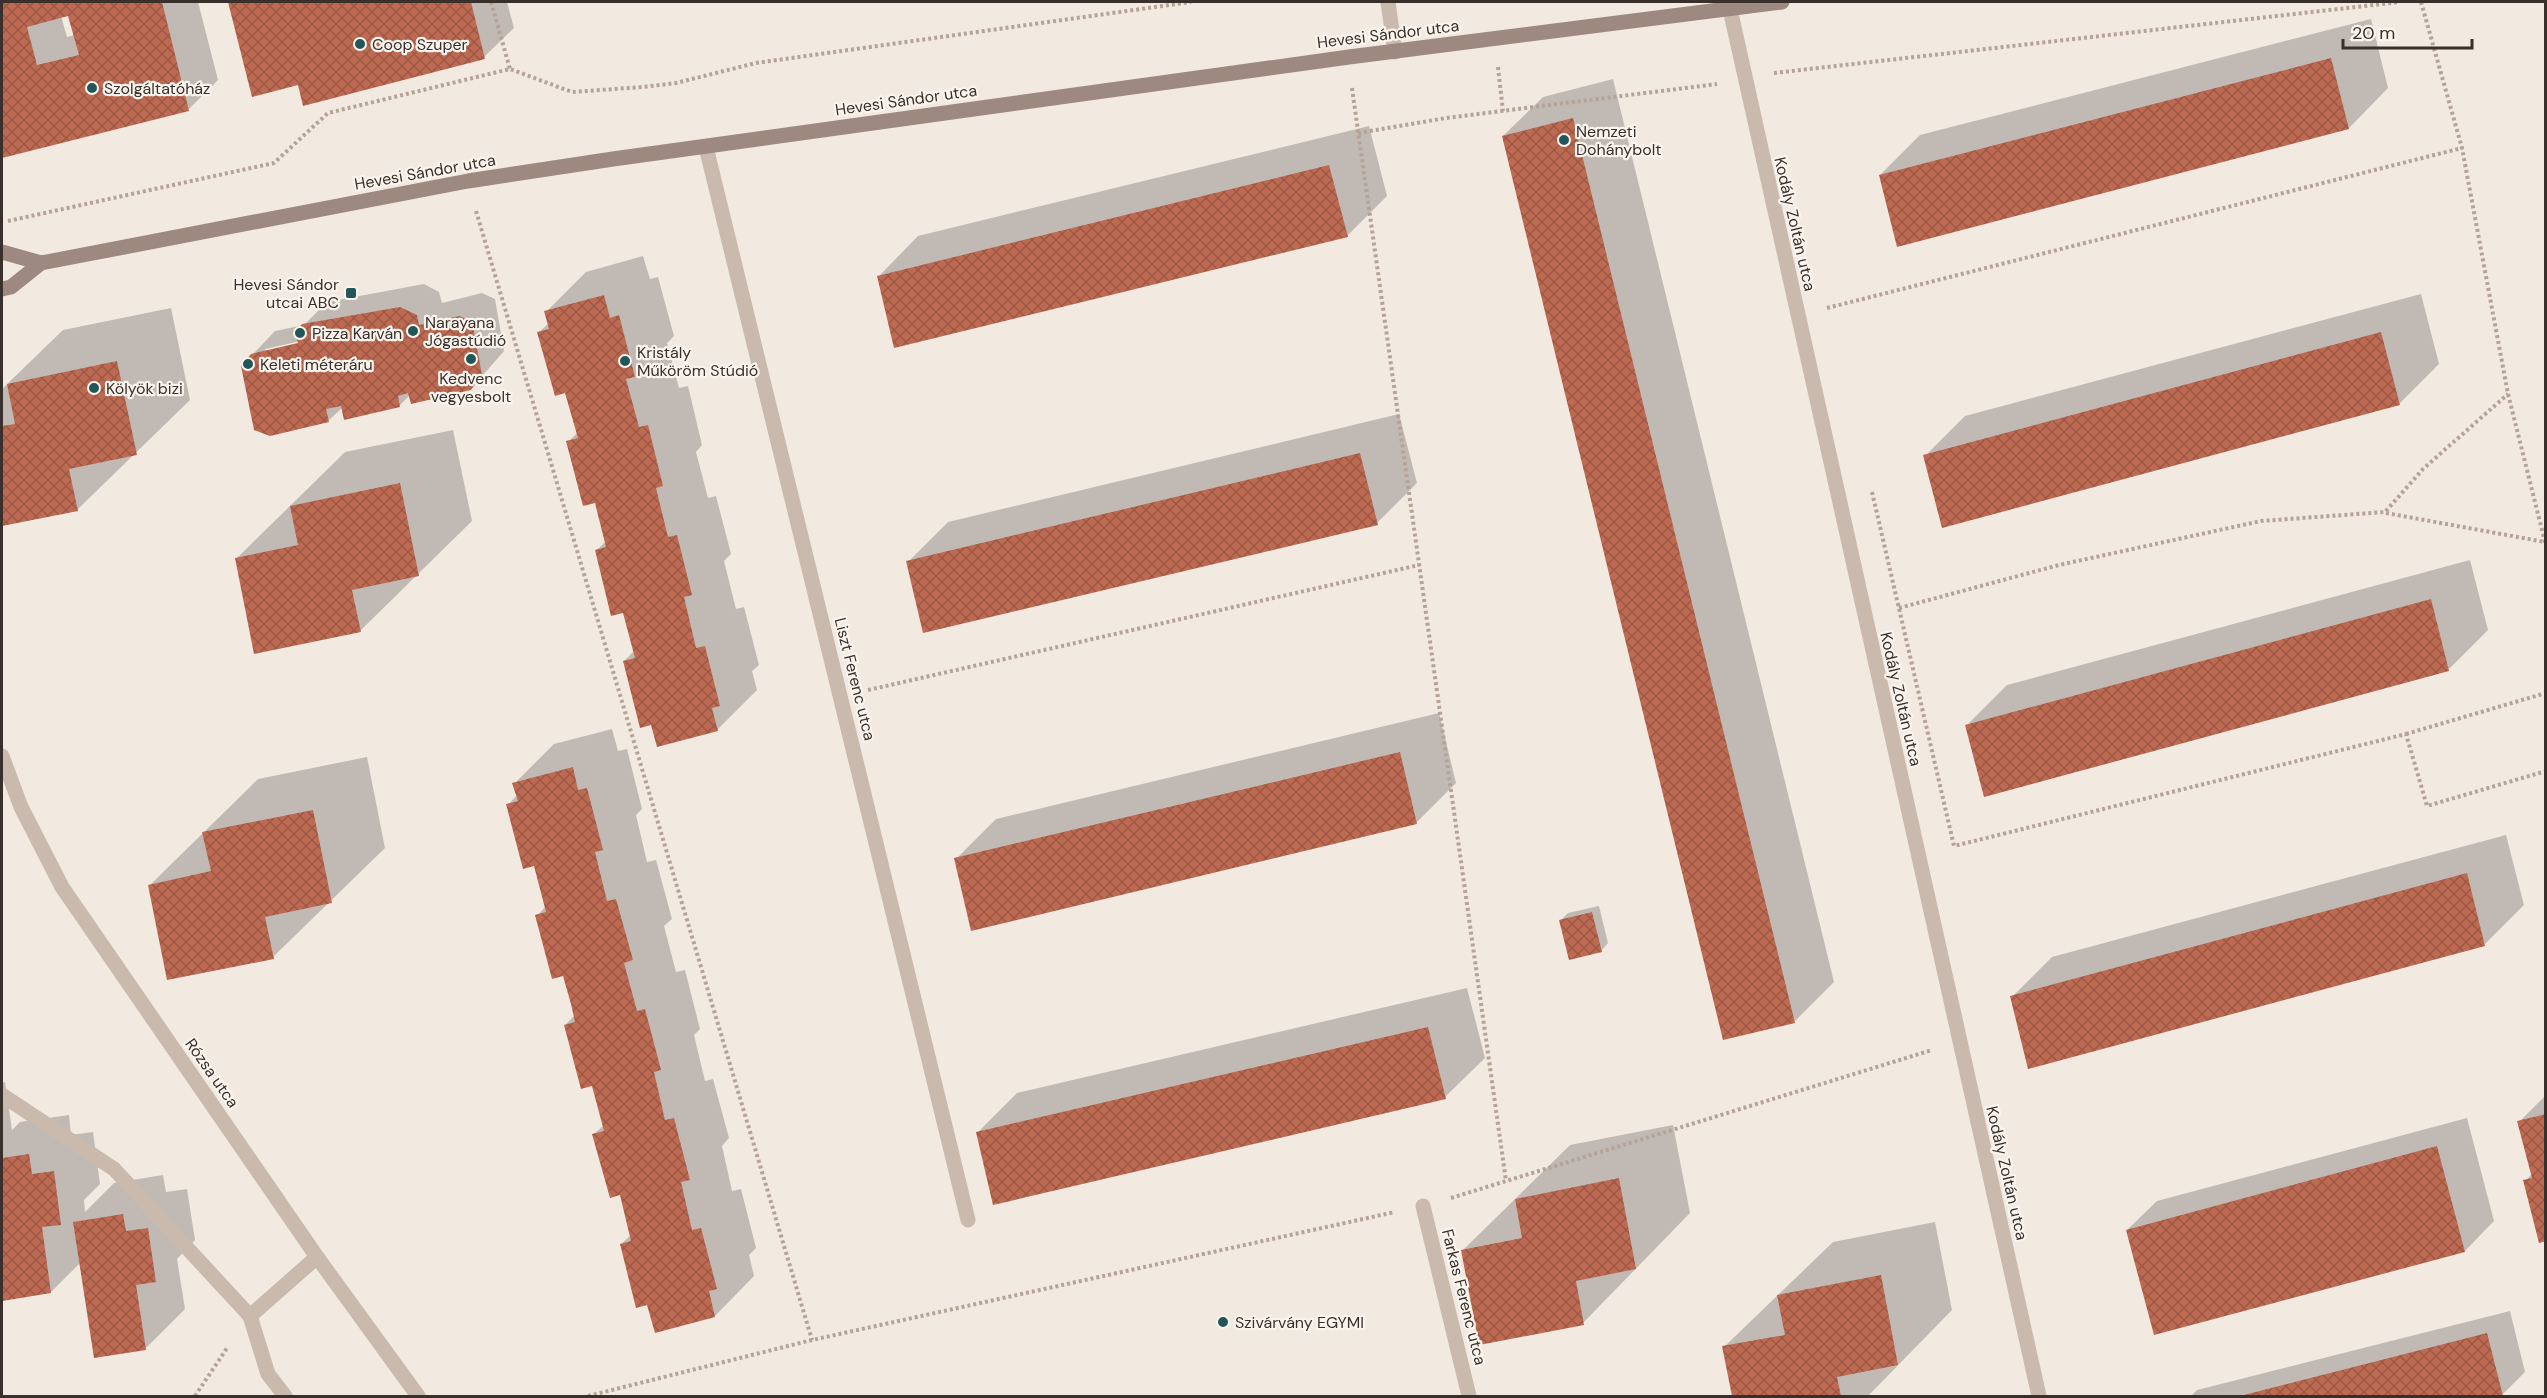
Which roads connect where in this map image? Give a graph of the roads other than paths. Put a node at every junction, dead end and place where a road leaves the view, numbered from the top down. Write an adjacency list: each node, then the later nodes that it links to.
1 (1388, 2): 4 (street)
2 (1782, 2): 3 (main road, Hevesi Sándor utca)
3 (1730, 9): 4 (main road, Hevesi Sándor utca); 18 (street, Kodály Zoltán utca)
4 (1395, 52): 5 (main road, Hevesi Sándor utca)
5 (706, 147): 7 (main road, Hevesi Sándor utca); 12 (street, Liszt Ferenc utca)
6 (2, 252): 7 (main road, Hevesi Sándor utca)
7 (40, 263): 8 (main road, Hevesi Sándor utca)
8 (2, 289)
9 (2, 756): 13 (street, Rózsa utca)
10 (2, 1095): 14 (street)
11 (1423, 1206): 17 (street, Farkas Ferenc utca)
12 (968, 1220)
13 (317, 1257): 14 (street); 16 (street, Rózsa utca)
14 (250, 1316): 15 (street)
15 (285, 1396)
16 (418, 1396)
17 (1470, 1396)
18 (2039, 1396)

